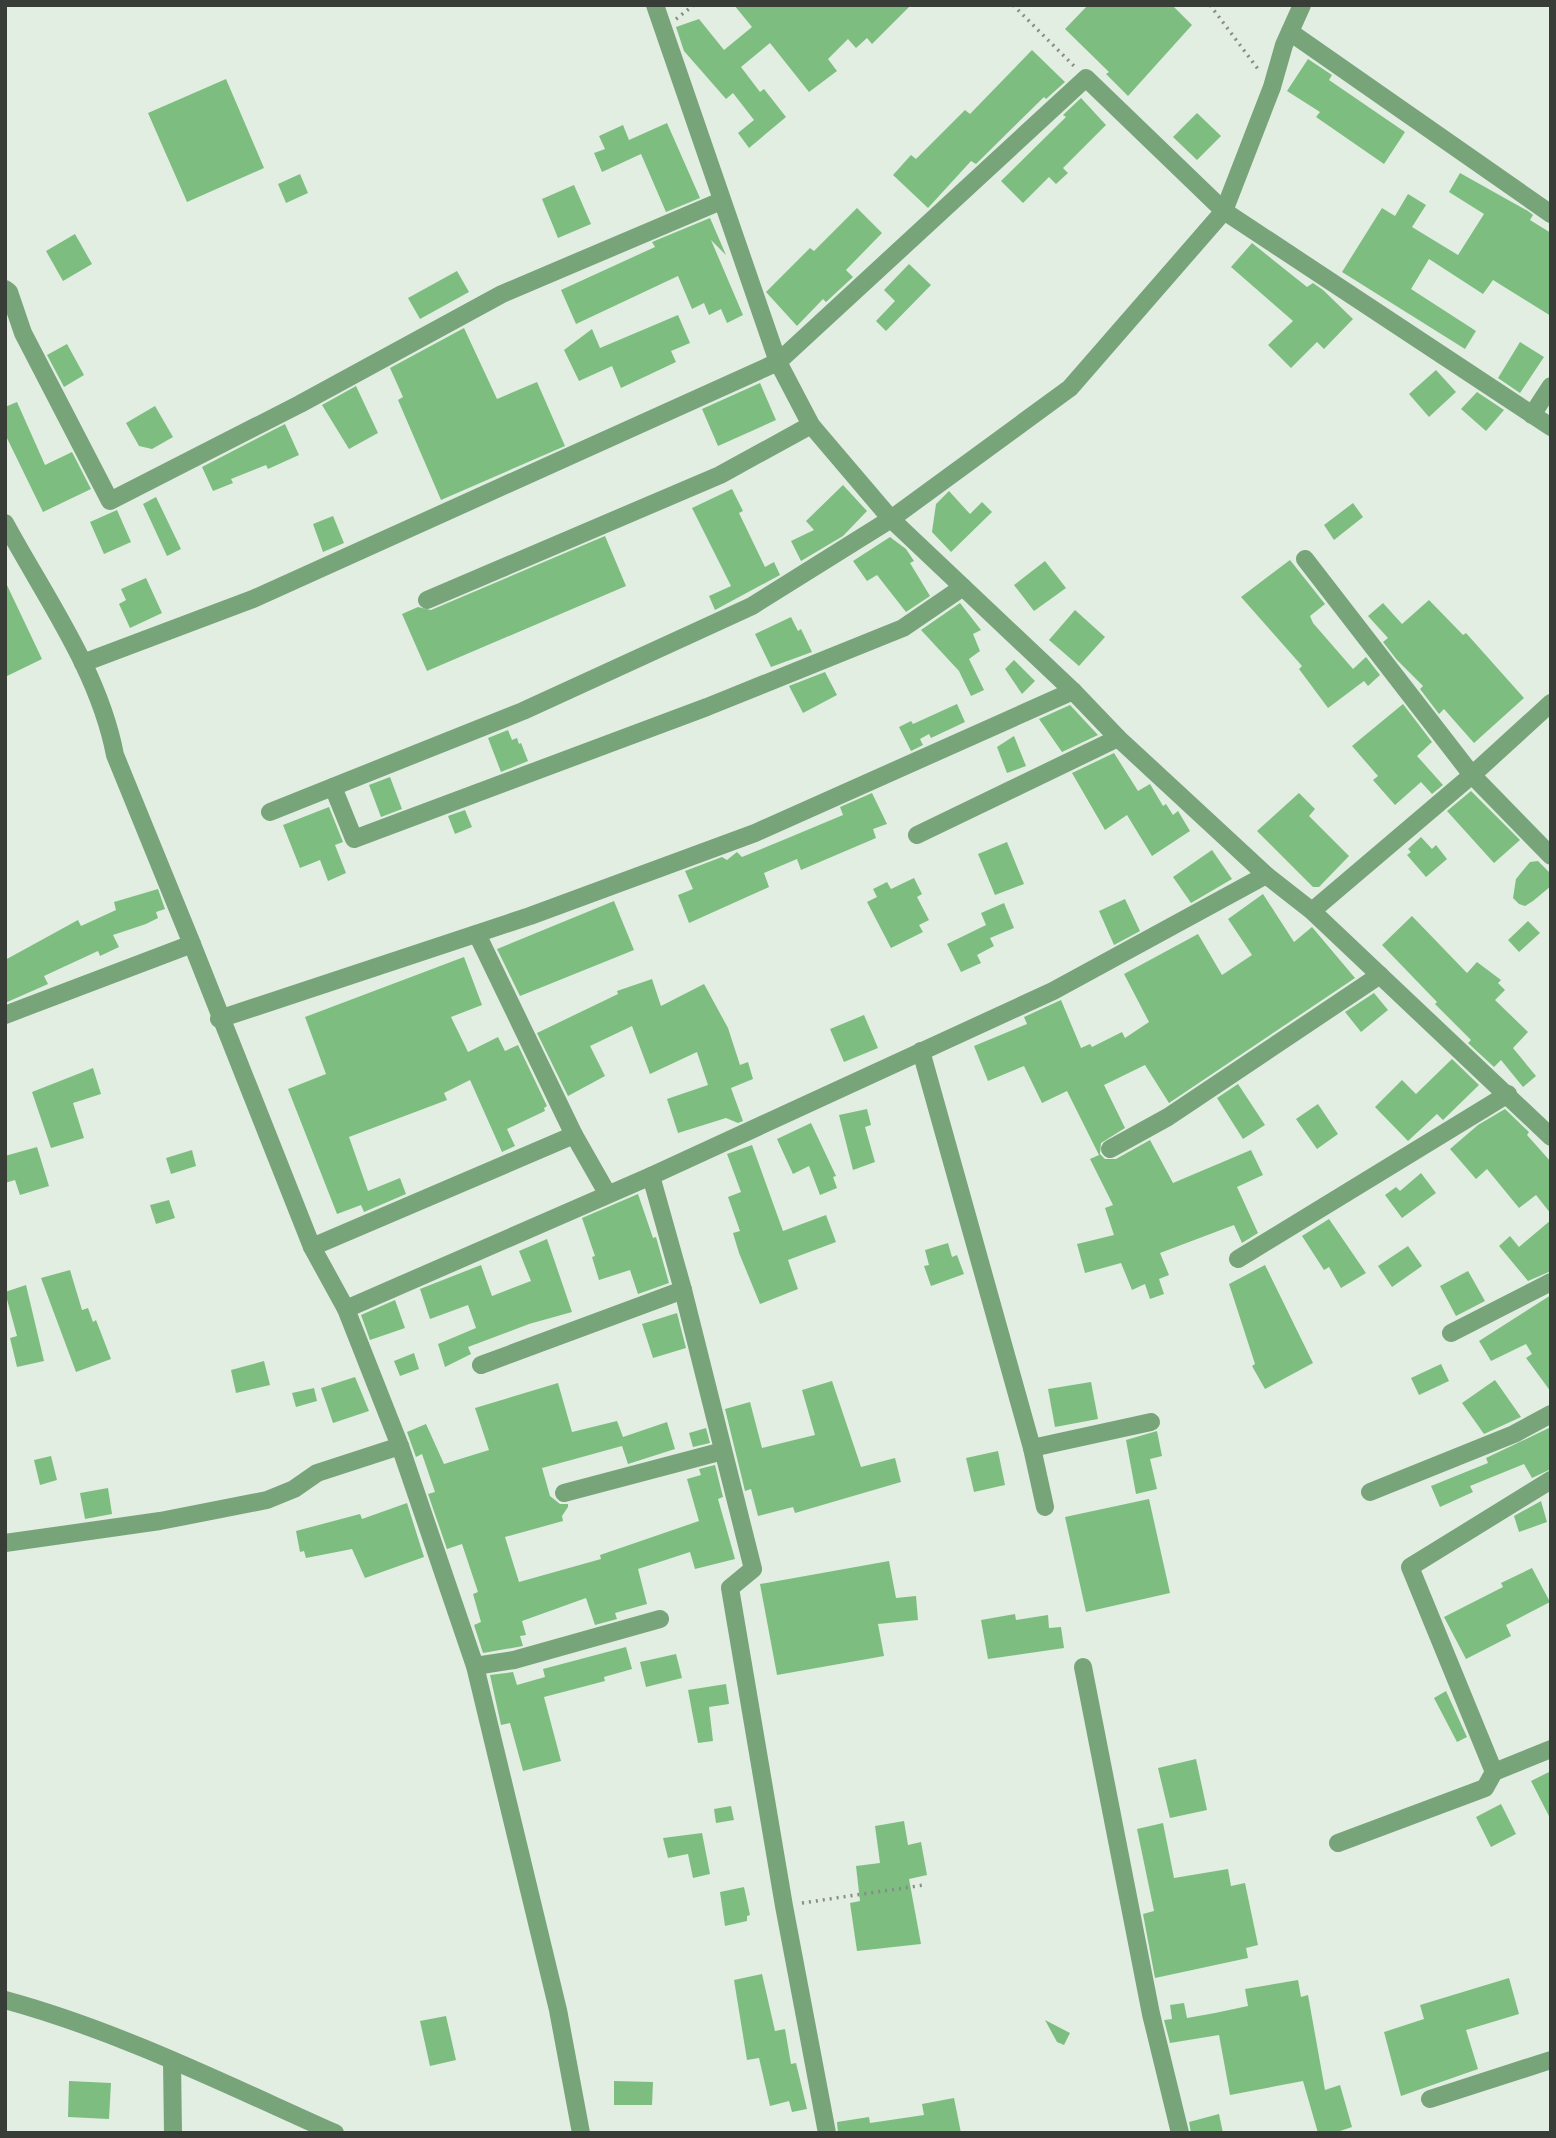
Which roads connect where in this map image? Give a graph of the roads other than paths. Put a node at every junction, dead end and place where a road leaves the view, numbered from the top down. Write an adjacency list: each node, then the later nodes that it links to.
1 (655, 5): 4 (street)
2 (1302, 5): 3 (street)
3 (1290, 32): 5 (street); 6 (street)
4 (721, 201): 7 (street); 8 (street)
5 (1224, 211): 8 (street); 10 (street); 13 (street)
6 (1551, 214)
7 (5, 289)
8 (778, 362): 11 (street); 18 (street)
9 (1551, 386): 10 (street)
10 (1532, 415): 12 (street)
11 (811, 425): 13 (street); 17 (street)
12 (1551, 427)
13 (891, 519): 16 (street); 23 (street)
14 (5, 523): 18 (street)
15 (1305, 559): 22 (street)
16 (963, 587): 19 (street); 23 (street)
17 (427, 600)
18 (83, 663): 30 (street)
19 (1073, 691): 21 (street); 29 (street)
20 (1551, 703): 22 (street)
21 (1118, 738): 25 (street); 27 (street)
22 (1472, 775): 26 (street); 28 (street)
23 (333, 787): 24 (street)
24 (270, 812)
25 (917, 835)
26 (1551, 856)
27 (1266, 875): 28 (street); 34 (street)
28 (1312, 911): 31 (street)
29 (477, 934): 33 (street); 37 (street)
30 (192, 944): 32 (street); 33 (street)
31 (1380, 975): 35 (street); 38 (street)
32 (5, 1015)
33 (219, 1019): 41 (street)
34 (921, 1051): 39 (street); 51 (street)
35 (1508, 1094): 36 (street); 42 (street)
36 (1547, 1124)
37 (574, 1136): 40 (street); 41 (street)
38 (1110, 1149)
39 (651, 1176): 40 (street); 44 (street)
40 (607, 1193): 45 (street)
41 (312, 1247): 45 (street)
42 (1238, 1259)
43 (1551, 1282): 46 (street)
44 (683, 1290): 47 (street); 52 (street)
45 (346, 1309): 50 (street)
46 (1451, 1333)
47 (481, 1365)
48 (1551, 1414): 54 (street)
49 (1150, 1422): 51 (street)
50 (400, 1446): 57 (street); 59 (street)
51 (1032, 1448): 56 (street)
52 (723, 1451): 55 (street); 71 (street)
53 (1551, 1480): 62 (street)
54 (1370, 1492)
55 (564, 1493)
56 (1045, 1507)
57 (5, 1544)
58 (660, 1619): 59 (street)
59 (475, 1666): 70 (street)
60 (1083, 1667): 72 (street)
61 (1551, 1749): 62 (street)
62 (1494, 1772): 63 (street)
63 (1338, 1843)
64 (5, 2000): 66 (street)
65 (1551, 2060): 67 (street)
66 (172, 2061): 68 (street); 69 (street)
67 (1430, 2099)
68 (173, 2133)
69 (335, 2133)
70 (581, 2133)
71 (827, 2133)
72 (1180, 2133)

